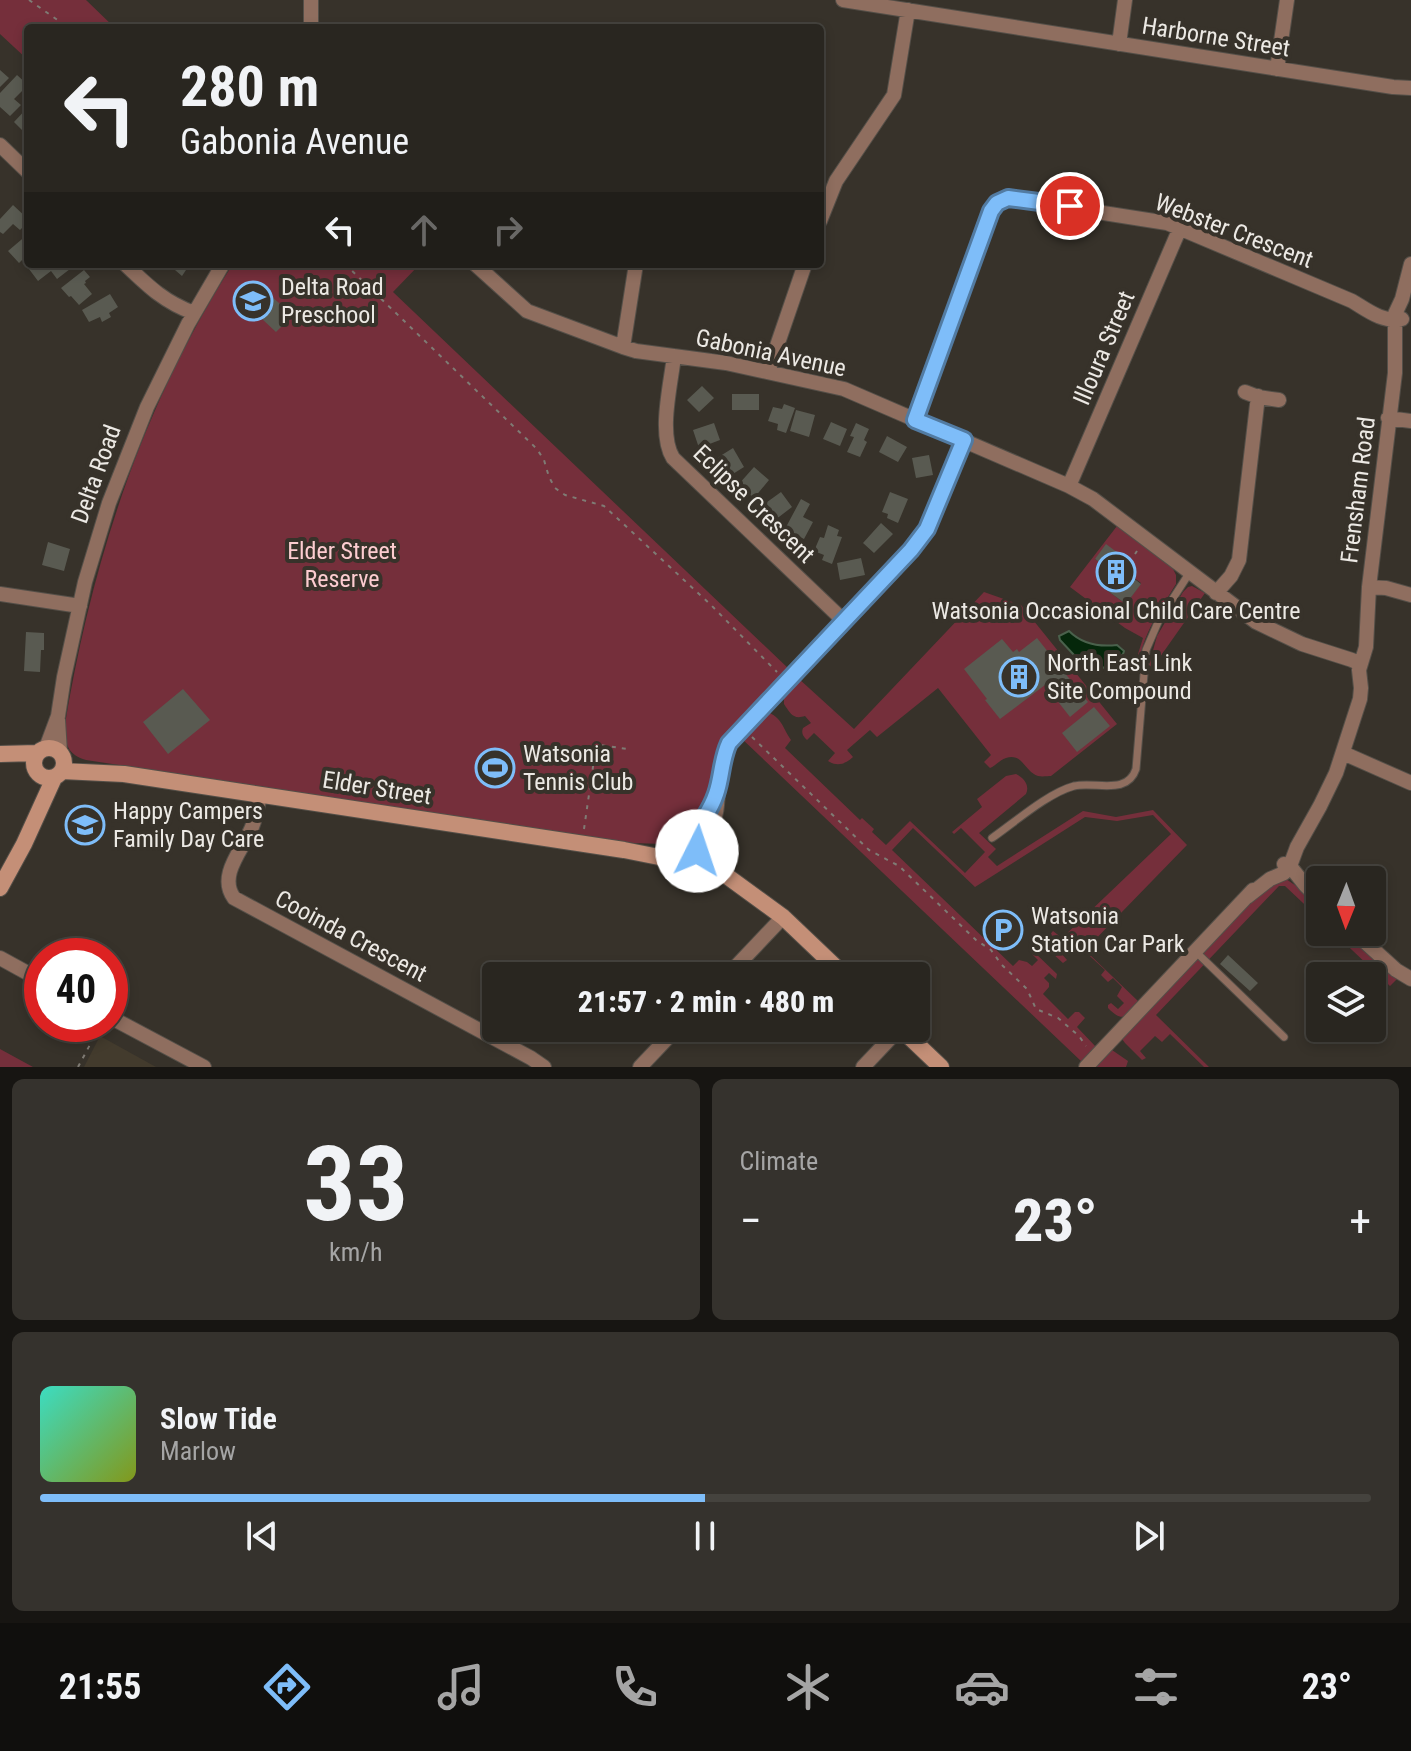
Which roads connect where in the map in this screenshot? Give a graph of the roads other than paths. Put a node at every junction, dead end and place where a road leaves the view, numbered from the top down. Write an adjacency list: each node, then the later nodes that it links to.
1 (311, 0): 6 (street)
2 (843, 0): 5 (street, Harborne Street)
3 (1125, 0): 7 (street)
4 (1287, 0): 8 (street)
5 (908, 10): 7 (street, Harborne Street); 12 (street)
6 (311, 24)
7 (1119, 44): 8 (street, Harborne Street)
8 (1277, 69): 9 (street, Harborne Street)
9 (1411, 90)
10 (0, 145): 11 (street)
11 (24, 168)
12 (824, 210)
13 (1180, 228): 21 (street, Webster Crescent); 28 (street, Webster Crescent); 31 (street, Illoura Street)
14 (129, 268): 22 (street)
15 (221, 268): 22 (street, Delta Road)
16 (479, 268): 23 (street, Gabonia Avenue)
17 (635, 268): 23 (street)
18 (804, 268): 25 (street)
19 (1411, 272): 21 (street, Frensham Road)
20 (1411, 294): 21 (street, Frensham Road)
21 (1397, 318): 27 (street, Frensham Road)
22 (191, 319): 37 (street, Delta Road)
23 (623, 347): 24 (street, Gabonia Avenue)
24 (674, 356): 25 (street, Gabonia Avenue); 38 (street, Eclipse Crescent)
25 (768, 372): 28 (street, Gabonia Avenue)
26 (1279, 400): 34 (street)
27 (1388, 418): 29 (street); 33 (street, Frensham Road)
28 (915, 420): 30 (street, Gabonia Avenue)
29 (1411, 421)
30 (964, 440): 31 (street, Gabonia Avenue); 38 (street)
31 (1069, 486): 32 (street, Gabonia Avenue)
32 (1190, 572): 34 (street, Gabonia Avenue); 45 (lane)
33 (1369, 587): 36 (street); 39 (street, Frensham Road)
34 (1216, 593): 39 (street, Gabonia Avenue)
35 (0, 594): 37 (street)
36 (1411, 595)
37 (80, 606): 42 (street, Delta Road)
38 (844, 621): 47 (street)
39 (1354, 663): 40 (street, Frensham Road)
40 (1343, 753): 43 (street); 48 (street, Frensham Road)
41 (0, 756): 42 (street, Elder Street)
42 (49, 763): 44 (street, Elder Street); 50 (street, Delta Road)
43 (1411, 783)
44 (260, 795): 46 (street, Elder Street); 66 (street, Cooinda Crescent)
45 (992, 838)
46 (624, 850): 47 (street, Elder Street); 47 (street, Elder Street)
47 (690, 853): 51 (street)
48 (1285, 867): 49 (street); 53 (street, Frensham Road)
49 (1306, 886)
50 (0, 888)
51 (783, 917): 55 (street); 56 (street)
52 (1369, 946): 58 (street)
53 (1196, 952): 60 (lane); 64 (street, Frensham Road)
54 (0, 958): 57 (street)
55 (740, 962)
56 (830, 962)
57 (24, 971)
58 (1411, 979)
59 (128, 1027): 65 (street)
60 (1284, 1037)
61 (664, 1042): 67 (street)
62 (887, 1042): 68 (street)
63 (915, 1042): 69 (street)
64 (1091, 1062)
65 (204, 1067)
66 (544, 1067)
67 (640, 1067)
68 (863, 1067)
69 (941, 1067)

